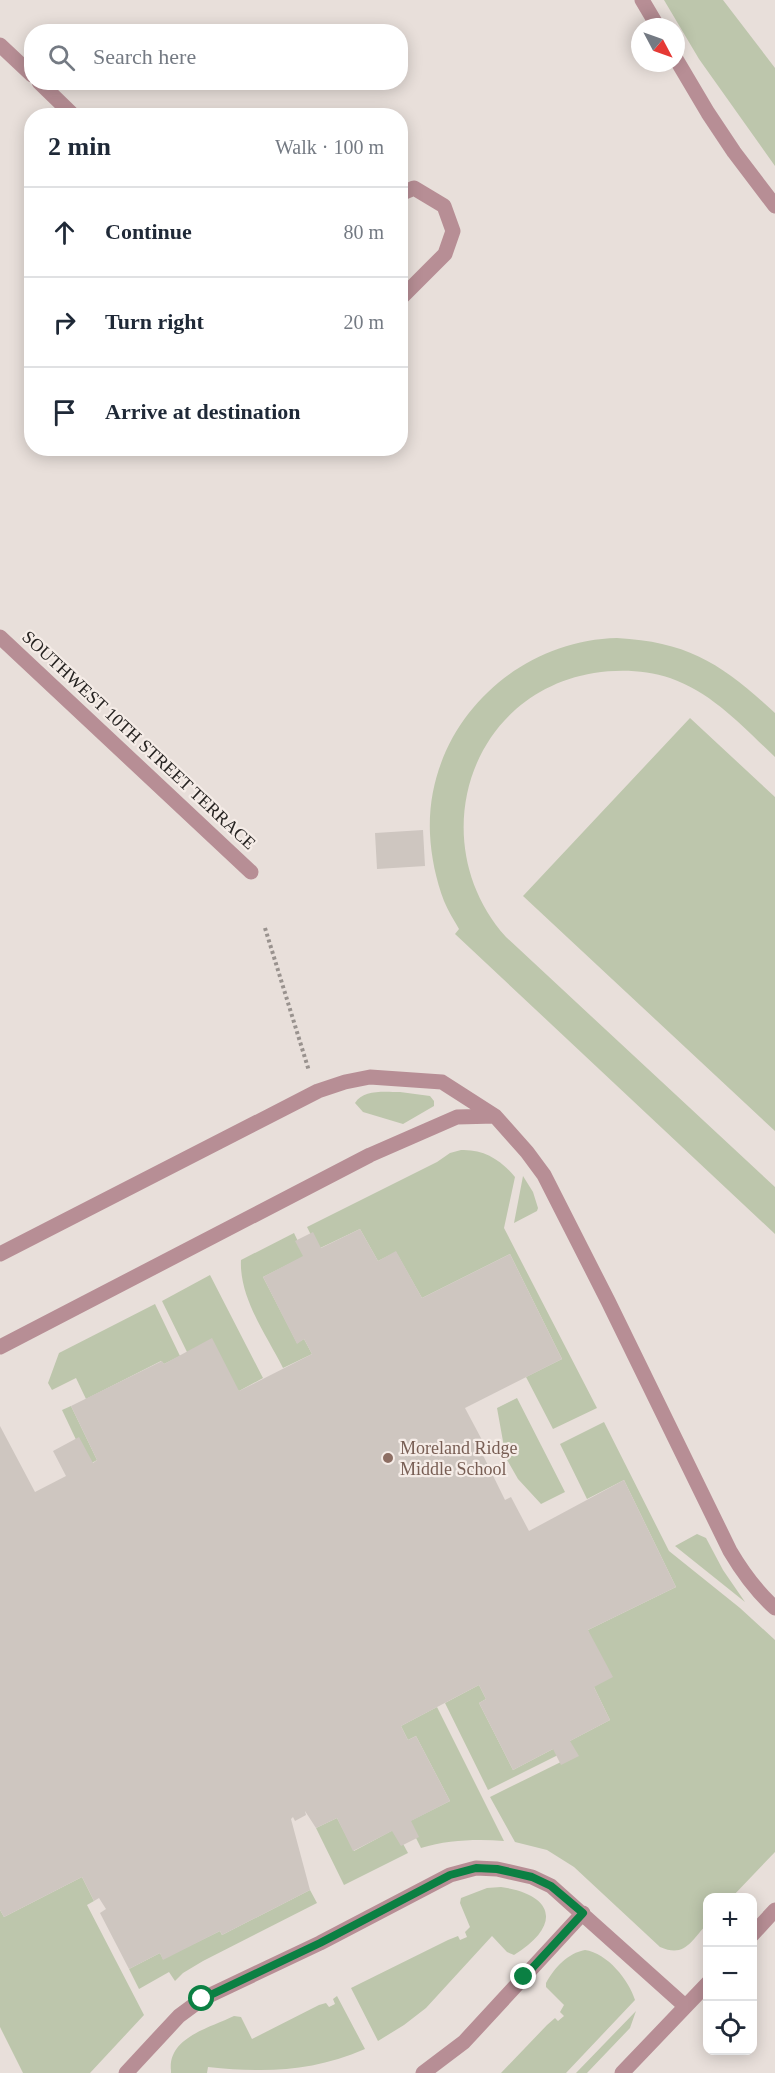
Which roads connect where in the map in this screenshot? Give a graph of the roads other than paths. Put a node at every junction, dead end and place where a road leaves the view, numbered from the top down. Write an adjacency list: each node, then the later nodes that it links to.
1 (642, 0): 2 (street)
2 (653, 18)
3 (0, 45): 4 (street)
4 (24, 68)
5 (684, 72): 9 (street)
6 (47, 90): 7 (street)
7 (66, 108)
8 (408, 191): 10 (street)
9 (775, 206)
10 (408, 290)
11 (0, 637): 12 (street, SOUTHWEST 10TH STREET TERRACE)
12 (251, 872)
13 (495, 1116): 14 (street); 15 (street); 16 (street)
14 (0, 1254)
15 (0, 1347)
16 (775, 1608)
17 (775, 1910): 19 (street)
18 (583, 1913): 21 (street); 22 (street); 23 (street)
19 (757, 1930)
20 (703, 1988): 21 (street)
21 (685, 2006): 24 (street)
22 (130, 2072)
23 (423, 2073)
24 (622, 2073)

